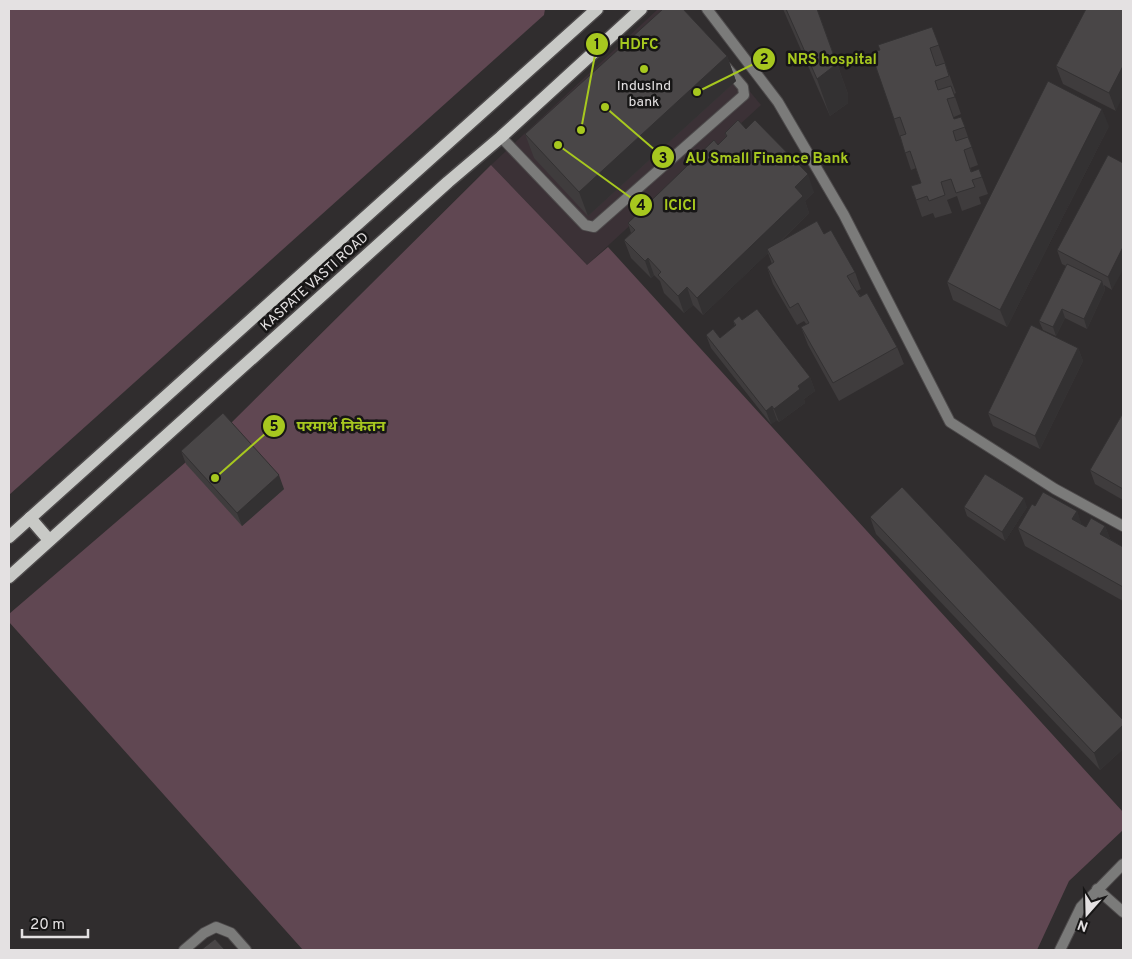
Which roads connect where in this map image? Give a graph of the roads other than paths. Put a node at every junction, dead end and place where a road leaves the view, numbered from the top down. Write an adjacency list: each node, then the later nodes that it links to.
1 (597, 9): 6 (main road, KASPATE VASTI ROAD)
2 (641, 9): 5 (main road, KASPATE VASTI ROAD)
3 (707, 9): 7 (street)
4 (720, 59): 5 (street)
5 (501, 137): 9 (main road, KASPATE VASTI ROAD)
6 (30, 518): 8 (main road, KASPATE VASTI ROAD); 9 (main road)
7 (1123, 526)
8 (9, 537)
9 (50, 540): 10 (main road, KASPATE VASTI ROAD)
10 (9, 577)
11 (1123, 864): 12 (street)
12 (1098, 889): 13 (street); 16 (street)
13 (1123, 912)
14 (184, 950): 15 (street)
15 (246, 950)
16 (1060, 950)

